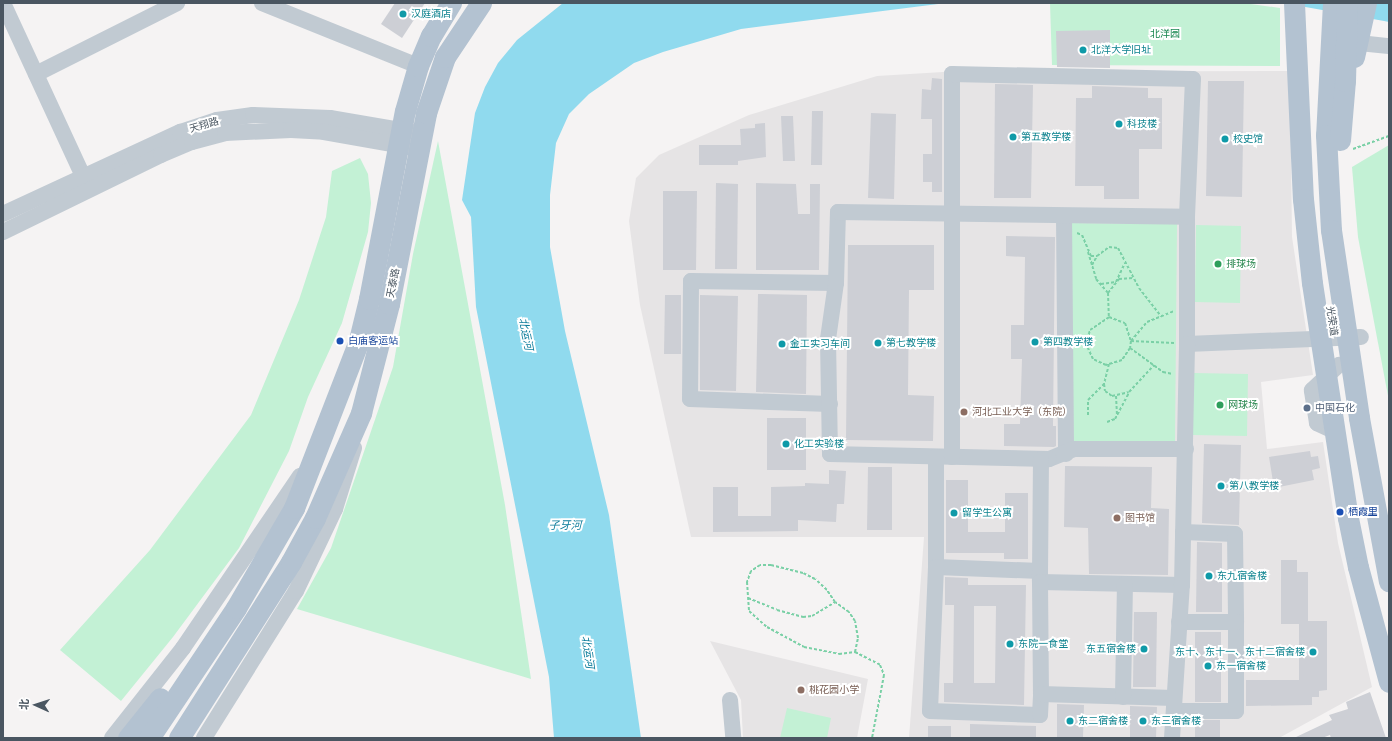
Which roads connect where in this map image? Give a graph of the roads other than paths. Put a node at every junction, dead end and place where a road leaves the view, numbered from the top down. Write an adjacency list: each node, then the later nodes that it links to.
1 (4, 3): 11 (street)
2 (177, 3): 11 (street)
3 (262, 3): 10 (street)
4 (452, 3): 10 (main road, 天泰路)
5 (481, 3): 13 (main road, 天泰路)
6 (1301, 9): 21 (main road, 光荣道)
7 (1348, 11): 8 (main road); 12 (main road); 21 (main road, 光荣道)
8 (1358, 43): 9 (street); 12 (main road)
9 (1389, 46)
10 (418, 66): 13 (main road, 天泰路)
11 (36, 74): 14 (street)
12 (1346, 81): 21 (main road)
13 (410, 140): 14 (street, 天翔路); 19 (street, 天翔路); 25 (main road, 天泰路); 31 (main road, 天泰路)
14 (83, 176): 15 (street, 天翔路)
15 (3, 214)
16 (953, 215): 17 (street); 18 (street); 20 (street); 29 (street)
17 (1187, 216): 18 (street); 22 (street)
18 (1064, 223): 27 (street)
19 (3, 232)
20 (836, 283): 24 (street); 24 (street)
21 (1341, 338): 22 (street); 23 (main road, 光荣道); 32 (main road); 37 (main road, 光荣道)
22 (1187, 344): 26 (street)
23 (1333, 370): 42 (main road, 光荣道); 43 (main road)
24 (830, 404): 28 (street)
25 (361, 413): 51 (main road, 天泰路); 52 (street)
26 (1186, 449): 27 (street); 33 (street)
27 (1066, 454): 30 (street)
28 (936, 457): 29 (street); 35 (street)
29 (952, 457): 30 (street)
30 (1041, 459): 36 (street)
31 (310, 462): 34 (main road, 天泰路); 48 (street)
32 (1389, 521)
33 (1184, 532): 39 (street); 41 (street)
34 (273, 547): 49 (main road); 50 (main road)
35 (936, 567): 36 (street); 44 (street)
36 (1040, 576): 38 (street); 44 (street)
37 (1389, 581)
38 (1124, 584): 39 (street); 45 (street)
39 (1182, 585): 40 (street)
40 (1179, 622): 41 (street); 47 (street)
41 (1236, 622): 47 (street)
42 (1389, 634)
43 (1389, 682)
44 (1041, 694): 45 (street)
45 (1123, 697): 47 (street)
46 (730, 700): 53 (street)
47 (1174, 705): 54 (street)
48 (112, 738)
49 (128, 738)
50 (148, 738)
51 (179, 738)
52 (204, 738)
53 (733, 738)
54 (1172, 738)

